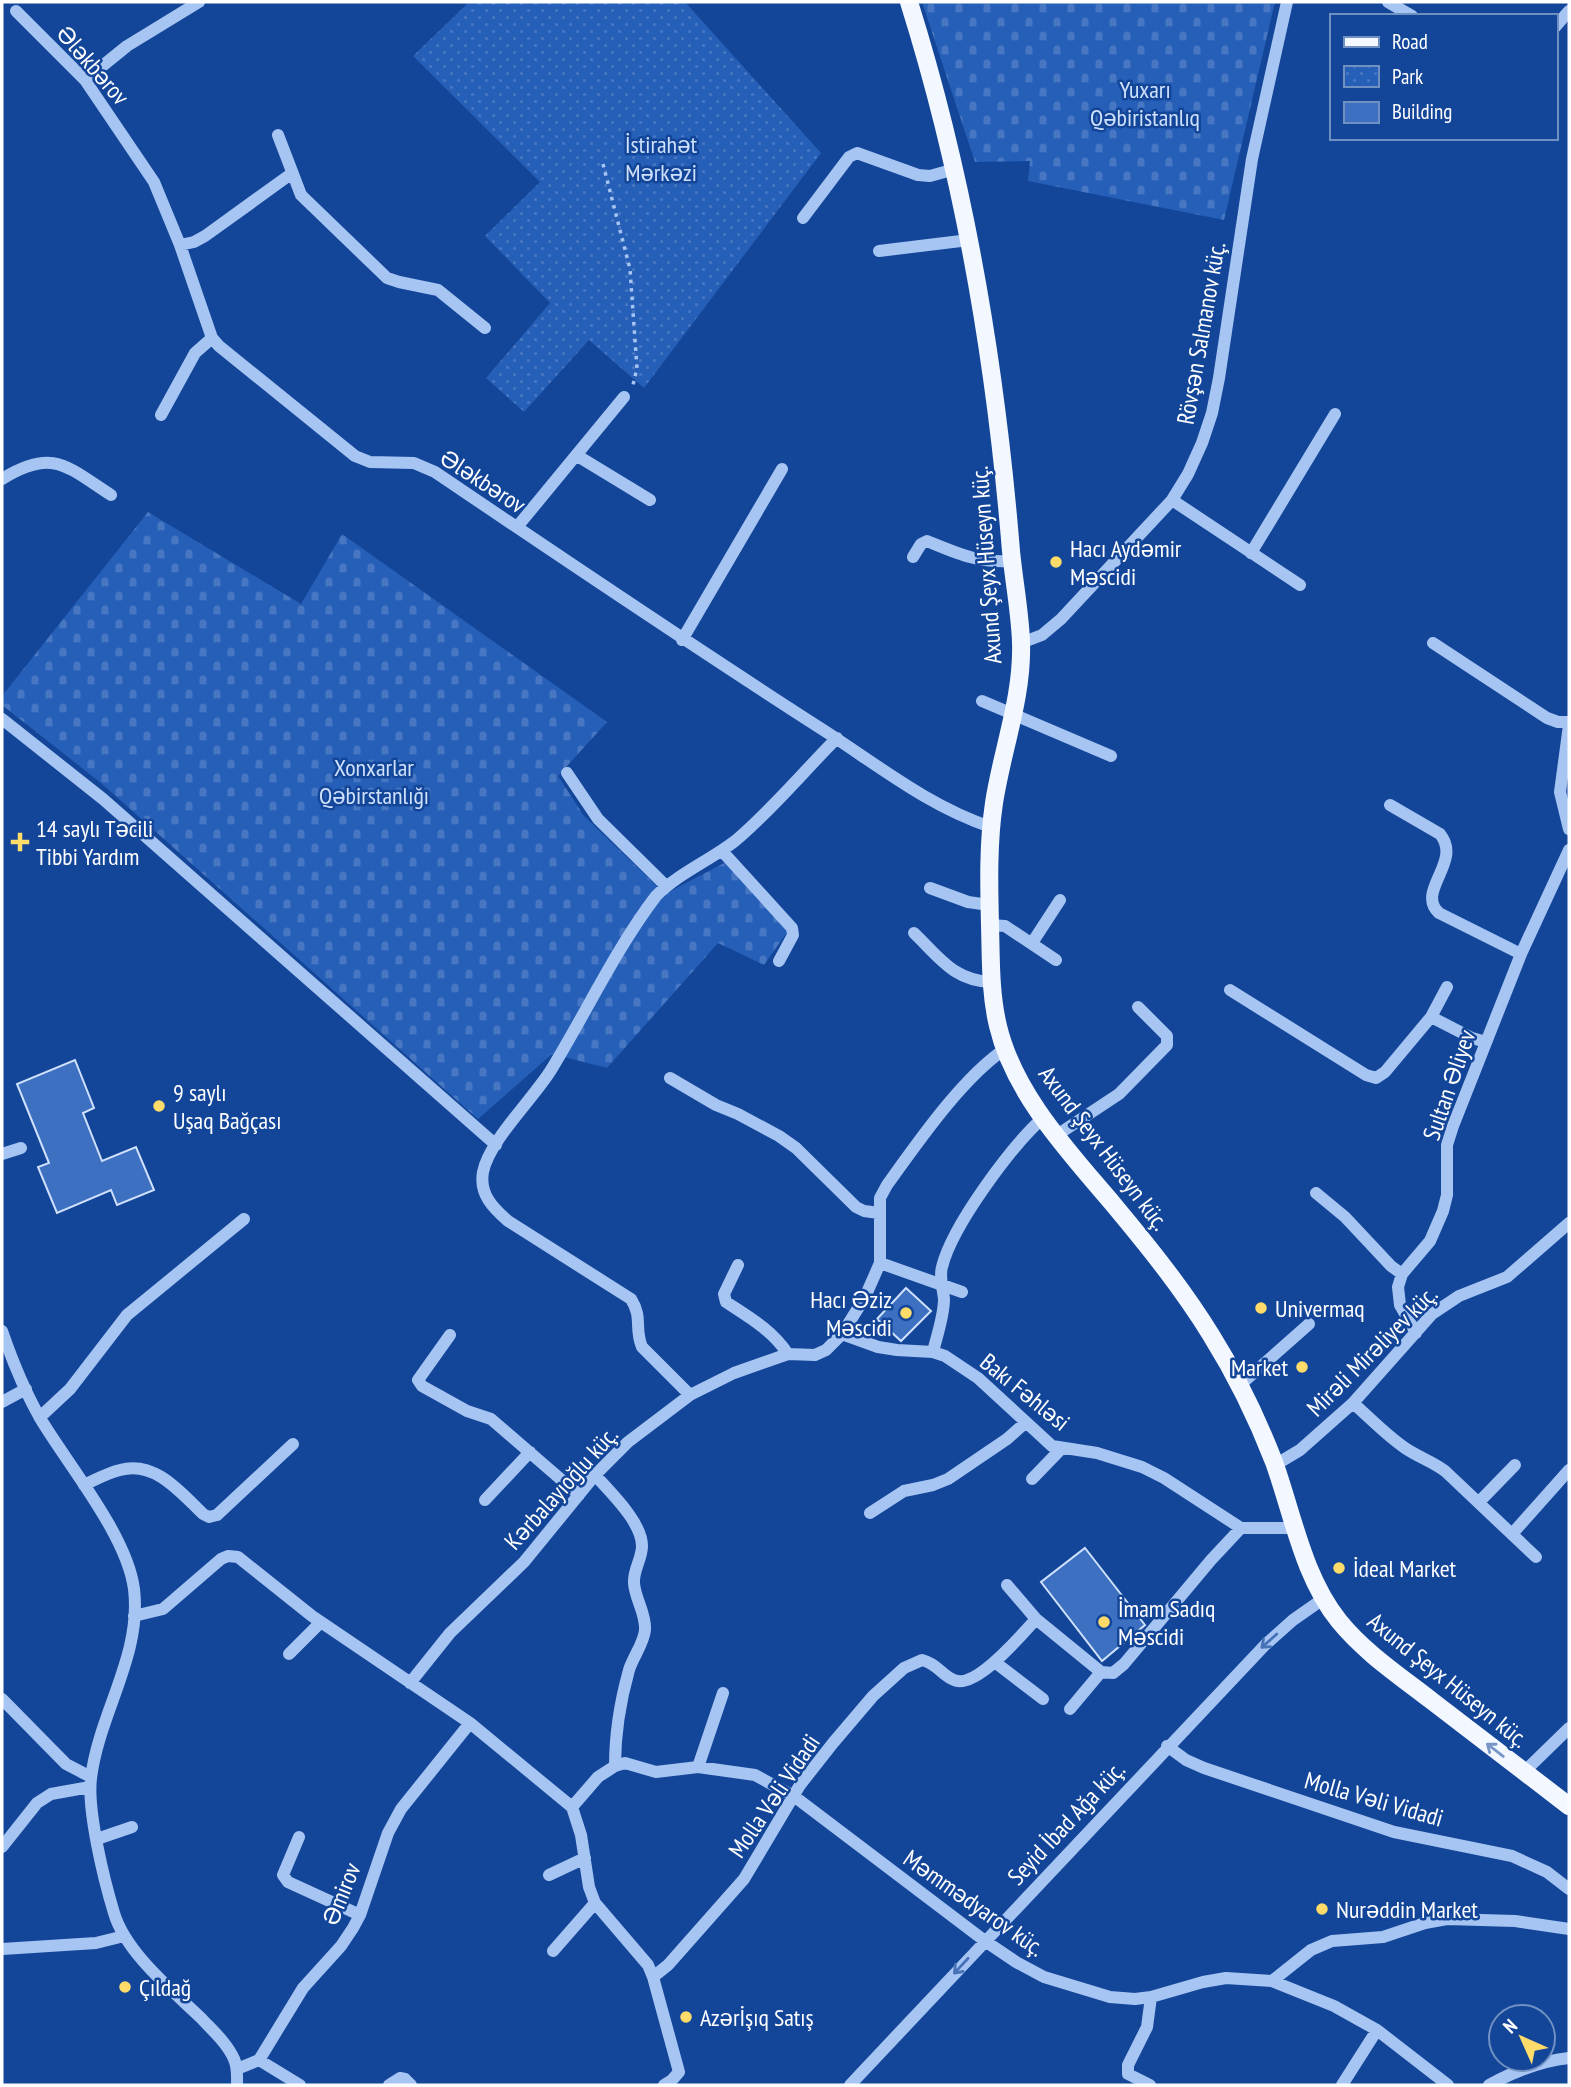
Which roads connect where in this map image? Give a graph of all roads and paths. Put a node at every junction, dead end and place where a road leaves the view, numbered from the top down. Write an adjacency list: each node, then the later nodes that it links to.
1 (199, 2): 9 (street)
2 (909, 2): 12 (main road, Axund Şeyx Hüseyn küç.)
3 (1287, 2): 28 (street, Rövşən Salmanov küç.)
4 (1388, 2): 7 (street)
5 (1569, 11): 8 (street)
6 (16, 12): 9 (street, Ələkbərov)
7 (1409, 14)
8 (1557, 25)
9 (85, 80): 16 (street, Ələkbərov)
10 (278, 135): 13 (street)
11 (603, 164): 20 (path)
12 (955, 169): 14 (street); 15 (main road, Axund Şeyx Hüseyn küç.)
13 (291, 174): 16 (street); 18 (street)
14 (803, 218)
15 (968, 240): 17 (street); 32 (main road, Axund Şeyx Hüseyn küç.)
16 (180, 245): 19 (street, Ələkbərov)
17 (879, 251)
18 (485, 328)
19 (212, 338): 22 (street); 29 (street, Ələkbərov)
20 (624, 397): 23 (street)
21 (1335, 414): 30 (street)
22 (160, 415)
23 (576, 455): 27 (street); 29 (street)
24 (782, 469): 34 (street)
25 (2, 479): 26 (street)
26 (111, 495)
27 (650, 500)
28 (1172, 500): 30 (street); 35 (street, Rövşən Salmanov küç.)
29 (517, 527): 34 (street, Ələkbərov)
30 (1251, 554): 33 (street)
31 (913, 557): 32 (street)
32 (1012, 561): 35 (main road, Axund Şeyx Hüseyn küç.)
33 (1300, 585)
34 (682, 640): 41 (street, Ələkbərov)
35 (1021, 643): 38 (main road, Axund Şeyx Hüseyn küç.)
36 (1433, 643): 40 (street)
37 (982, 701): 38 (street)
38 (1013, 713): 42 (street); 46 (main road, Axund Şeyx Hüseyn küç.)
39 (2, 719): 69 (street)
40 (1569, 724): 45 (street)
41 (837, 738): 46 (street, Ələkbərov); 48 (street)
42 (1111, 756)
43 (567, 773): 49 (street)
44 (1390, 805): 56 (street)
45 (1568, 822)
46 (991, 827): 52 (main road, Axund Şeyx Hüseyn küç.)
47 (1569, 850): 56 (street, Sultan Əliyev)
48 (722, 851): 49 (street); 58 (street)
49 (666, 886): 69 (street)
50 (930, 888): 52 (street)
51 (1060, 900): 55 (street)
52 (989, 905): 53 (main road, Axund Şeyx Hüseyn küç.)
53 (990, 925): 55 (street); 59 (main road, Axund Şeyx Hüseyn küç.)
54 (914, 933): 59 (street)
55 (1032, 943): 57 (street)
56 (1521, 954): 64 (street, Sultan Əliyev)
57 (1056, 960)
58 (779, 961)
59 (992, 982): 65 (main road, Axund Şeyx Hüseyn küç.)
60 (1447, 987): 63 (street)
61 (1230, 990): 63 (street)
62 (1138, 1007): 68 (street)
63 (1431, 1017): 64 (street)
64 (1486, 1042): 78 (street, Sultan Əliyev)
65 (1006, 1049): 67 (main road, Axund Şeyx Hüseyn küç.); 73 (street, Kərbalayıoğlu küç.)
66 (670, 1079): 73 (street)
67 (1044, 1117): 68 (main road, Axund Şeyx Hüseyn küç.); 79 (street)
68 (1057, 1135): 88 (main road, Axund Şeyx Hüseyn küç.)
69 (496, 1145): 90 (street)
70 (21, 1148): 71 (street)
71 (2, 1154)
72 (1316, 1193): 78 (street)
73 (879, 1213): 76 (street, Kərbalayıoğlu küç.)
74 (244, 1219): 93 (street)
75 (1569, 1223): 83 (street, Mirəli Mirəliyev küç.)
76 (880, 1263): 79 (street); 84 (street, Kərbalayıoğlu küç.)
77 (738, 1265): 87 (street)
78 (1402, 1275): 83 (street)
79 (941, 1285): 80 (street); 86 (street)
80 (962, 1292)
81 (1309, 1325): 88 (street)
82 (2, 1331): 89 (street)
83 (1416, 1333): 92 (street, Mirəli Mirəliyev küç.)
84 (842, 1334): 86 (street, Bakı Fəhləsi); 87 (street, Kərbalayıoğlu küç.)
85 (450, 1335): 97 (street)
86 (933, 1352): 94 (street, Bakı Fəhləsi)
87 (788, 1354): 90 (street, Kərbalayıoğlu küç.)
88 (1240, 1385): 98 (main road, Axund Şeyx Hüseyn küç.)
89 (26, 1389): 91 (street); 93 (street)
90 (690, 1395): 101 (street, Kərbalayıoğlu küç.)
91 (2, 1402)
92 (1353, 1403): 98 (street, Mirəli Mirəliyev küç.); 106 (street)
93 (40, 1417): 103 (street)
94 (1025, 1423): 96 (street, Bakı Fəhləsi); 107 (street)
95 (293, 1444): 103 (street)
96 (1061, 1449): 102 (street); 108 (street, Bakı Fəhləsi)
97 (530, 1452): 104 (street); 105 (street)
98 (1275, 1465): 109 (main road, Axund Şeyx Hüseyn küç.)
99 (1515, 1465): 106 (street)
100 (1569, 1470): 110 (street)
101 (595, 1475): 104 (street, Kərbalayıoğlu küç.); 128 (street)
102 (1032, 1479)
103 (84, 1485): 114 (street)
104 (579, 1494): 120 (street, Kərbalayıoğlu küç.)
105 (485, 1500)
106 (1479, 1502): 110 (street)
107 (870, 1513)
108 (1241, 1528): 109 (street); 119 (street)
109 (1295, 1528): 113 (main road, Axund Şeyx Hüseyn küç.)
110 (1512, 1534): 111 (street)
111 (1536, 1557)
112 (1007, 1586): 115 (street)
113 (1323, 1599): 127 (street, Seyid İbad Ağa küç., one-way to 127); 130 (main road, Axund Şeyx Hüseyn küç., one-way to 113)
114 (134, 1616): 116 (street); 131 (street)
115 (1036, 1619): 118 (street, Molla Vəli Vidadi); 119 (street)
116 (321, 1622): 117 (street); 120 (street)
117 (289, 1654)
118 (996, 1663): 123 (street); 132 (street, Molla Vəli Vidadi)
119 (1101, 1672): 124 (street)
120 (410, 1682): 125 (street)
121 (723, 1693): 129 (street)
122 (2, 1699): 131 (street)
123 (1043, 1699)
124 (1070, 1709)
125 (470, 1723): 134 (street); 143 (street, Əmirov)
126 (1569, 1728): 130 (street)
127 (1167, 1746): 141 (street, Molla Vəli Vidadi); 146 (street, Seyid İbad Ağa küç.)
128 (615, 1766): 129 (street, Məmmədyarov küç.); 134 (street)
129 (698, 1767): 132 (street, Məmmədyarov küç.)
130 (1524, 1772): 133 (main road, Axund Şeyx Hüseyn küç.)
131 (91, 1782): 137 (street); 138 (street)
132 (795, 1797): 146 (street, Məmmədyarov küç.); 149 (street, Molla Vəli Vidadi)
133 (1569, 1806)
134 (572, 1808): 139 (street)
135 (132, 1827): 137 (street)
136 (299, 1837): 143 (street)
137 (97, 1839): 145 (street)
138 (2, 1847)
139 (585, 1858): 140 (street); 142 (street)
140 (550, 1875)
141 (1569, 1889)
142 (595, 1903): 148 (street); 149 (street)
143 (360, 1915): 154 (street, Əmirov)
144 (1569, 1929): 150 (street)
145 (124, 1936): 147 (street); 155 (street)
146 (985, 1941): 151 (street, Məmmədyarov küç.); 161 (street, Seyid İbad Ağa küç., one-way to 161)
147 (2, 1949)
148 (553, 1951)
149 (653, 1977): 160 (street)
150 (1272, 1981): 151 (street, Məmmədyarov küç.); 152 (street, Məmmədyarov küç.)
151 (1151, 1997): 162 (street)
152 (1377, 2030): 163 (street); 164 (street, Məmmədyarov küç.)
153 (1569, 2058): 165 (street)
154 (258, 2060): 155 (street); 157 (street)
155 (237, 2069): 156 (street)
156 (237, 2085)
157 (300, 2085)
158 (389, 2085): 159 (street)
159 (411, 2085)
160 (664, 2085)
161 (850, 2085)
162 (1150, 2085)
163 (1342, 2085)
164 (1448, 2085)
165 (1489, 2085)

